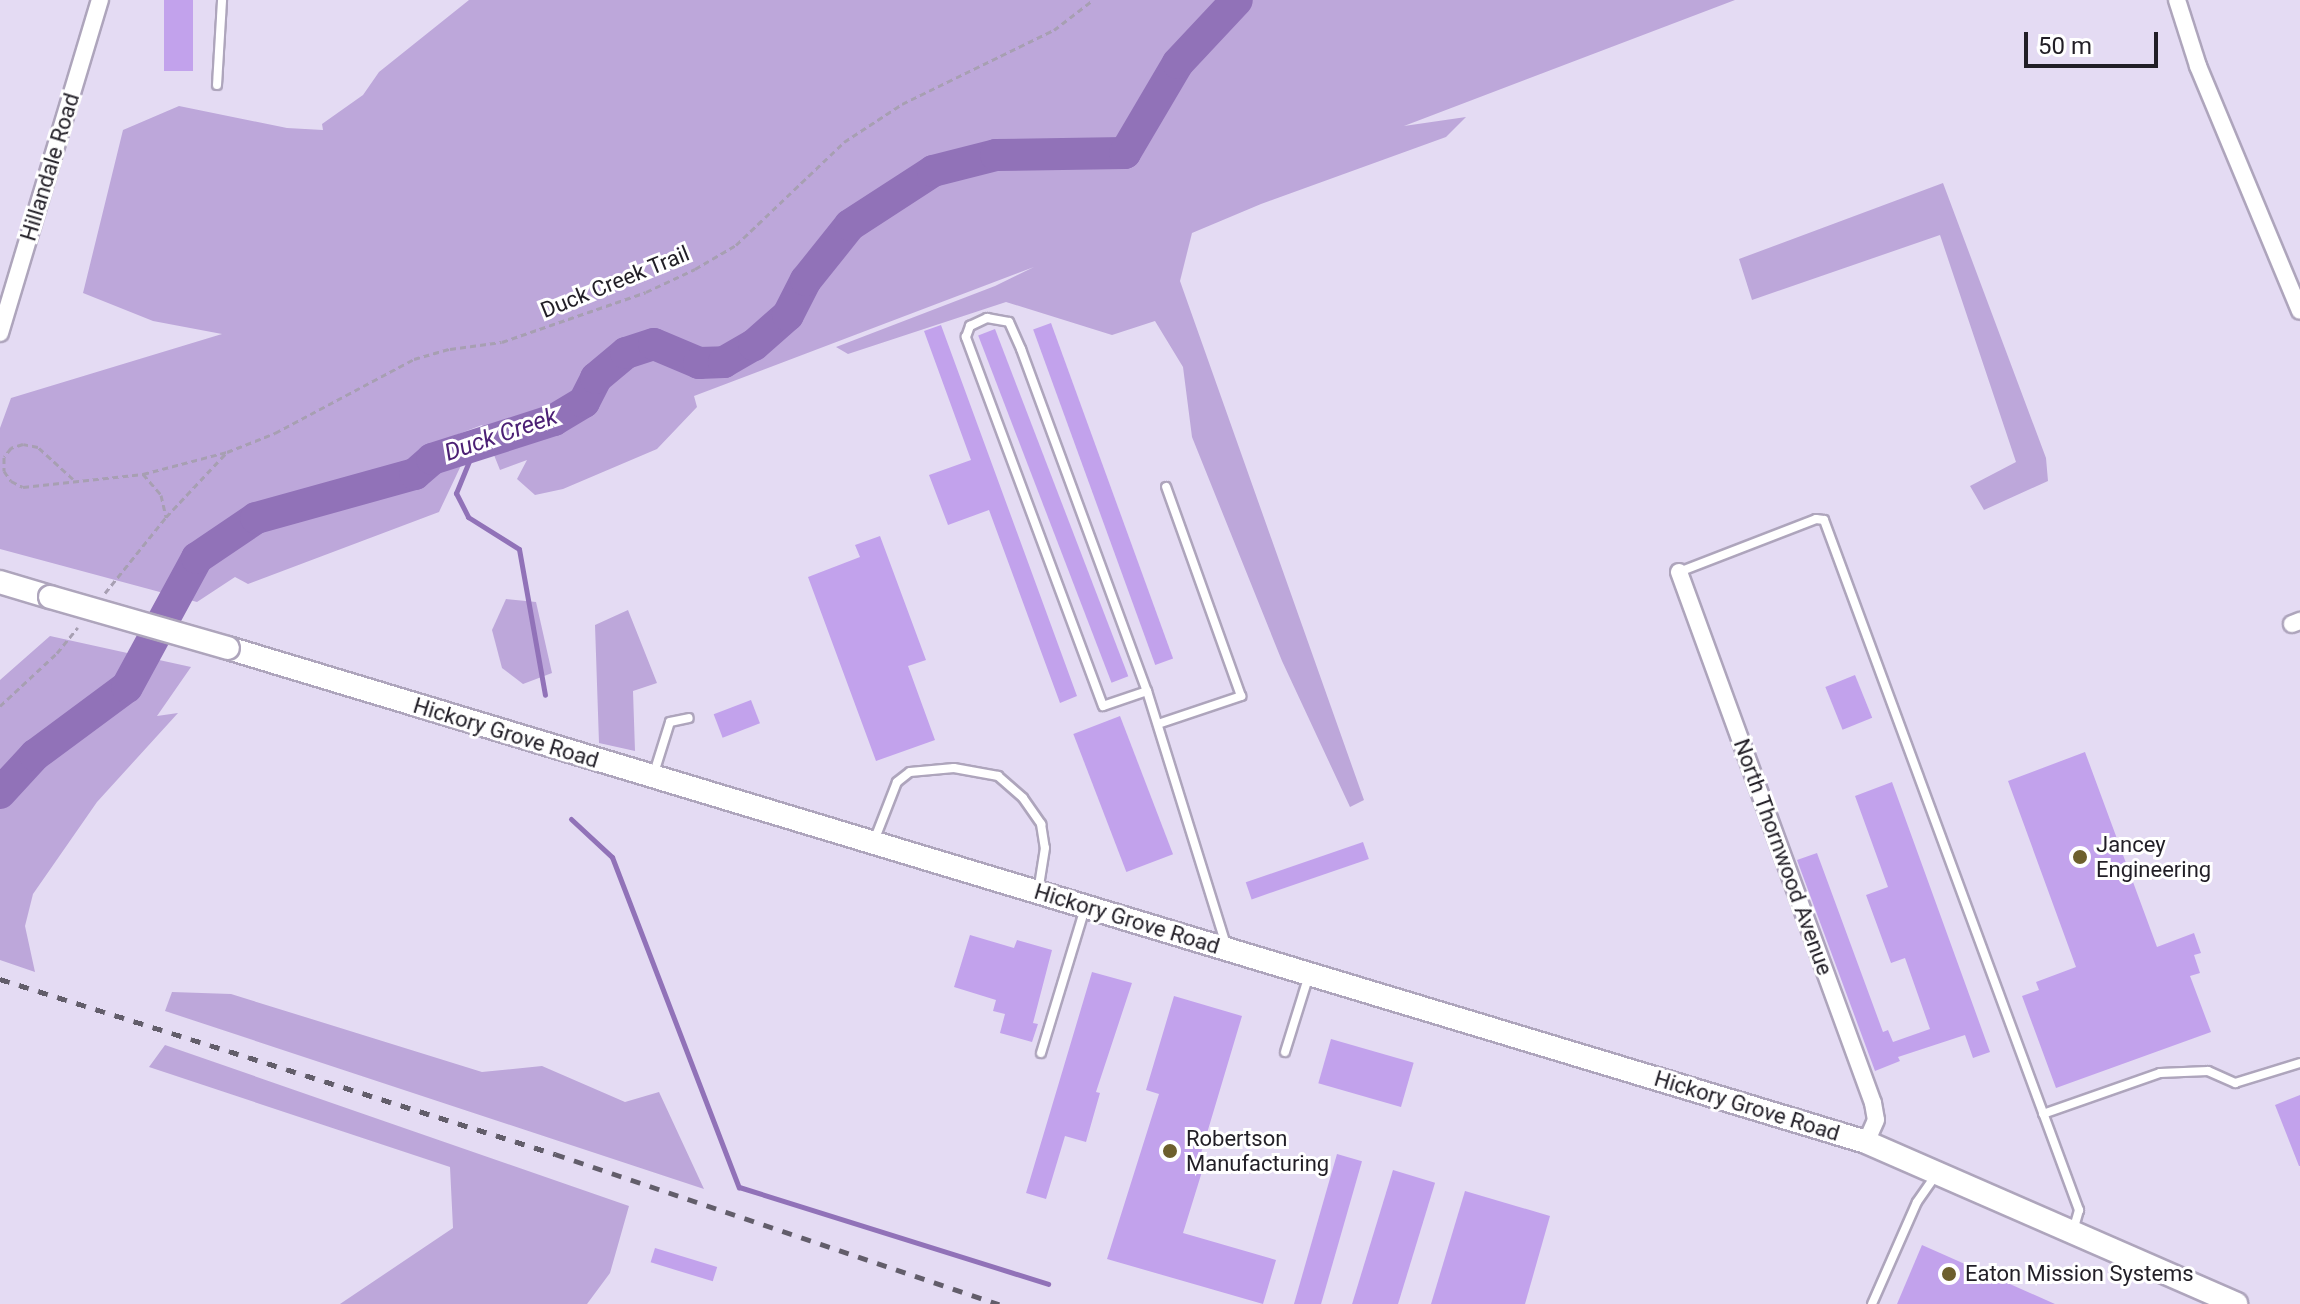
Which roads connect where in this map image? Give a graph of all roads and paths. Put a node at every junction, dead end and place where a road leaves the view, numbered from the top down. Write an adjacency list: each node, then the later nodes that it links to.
1 (100, 0): 7 (street, Hillandale Road)
2 (222, 0): 5 (lane)
3 (1093, 0): 8 (path, Duck Creek Trail)
4 (2177, 0): 6 (street)
5 (217, 85)
6 (2300, 311)
7 (0, 333)
8 (227, 452): 10 (path); 10 (path, Duck Creek Trail)
9 (2, 457): 11 (path); 11 (path)
10 (143, 474): 11 (path)
11 (73, 479)
12 (1166, 487): 17 (lane)
13 (1679, 572): 27 (lane); 28 (street, North Thornwood Avenue)
14 (0, 582): 18 (main road, Hickory Grove Road, bridge)
15 (1147, 691): 15 (lane); 17 (lane)
16 (689, 718): 18 (lane)
17 (1158, 724): 22 (lane)
18 (652, 777): 19 (main road, Hickory Grove Road)
19 (873, 843): 20 (main road, Hickory Grove Road); 20 (lane)
20 (1038, 893): 21 (main road, Hickory Grove Road)
21 (1085, 907): 22 (main road, Hickory Grove Road); 25 (lane)
22 (1227, 949): 23 (main road, Hickory Grove Road)
23 (1310, 974): 24 (lane); 28 (main road, Hickory Grove Road)
24 (1285, 1052)
25 (1041, 1053)
26 (2300, 1063): 27 (lane)
27 (2043, 1114): 30 (lane)
28 (1866, 1142): 29 (main road, Hickory Grove Road)
29 (1936, 1173): 30 (main road, Hickory Grove Road); 31 (lane)
30 (2072, 1232): 32 (main road, Hickory Grove Road)
31 (1872, 1304)
32 (2236, 1304)

